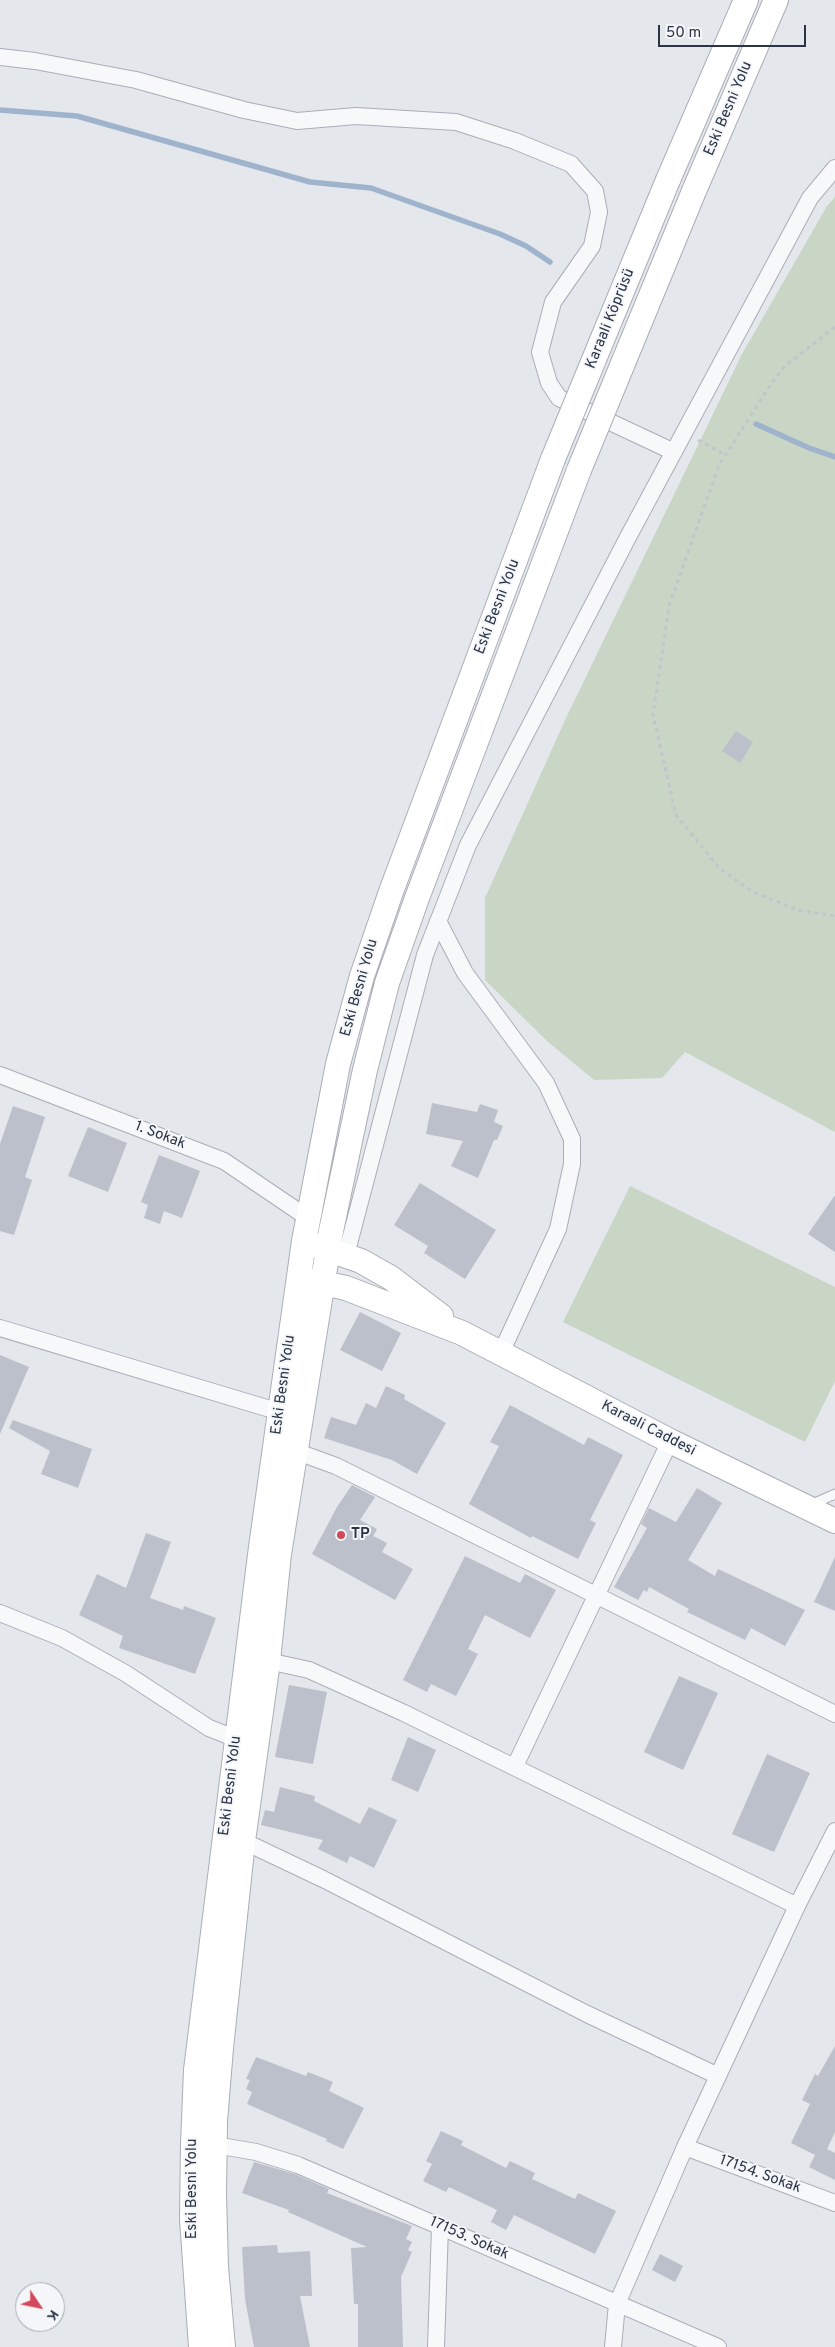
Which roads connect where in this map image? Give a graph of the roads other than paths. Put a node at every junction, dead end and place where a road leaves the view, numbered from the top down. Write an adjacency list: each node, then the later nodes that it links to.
1 (746, 0): 5 (main road, Eski Besni Yolu)
2 (776, 0): 6 (main road, Eski Besni Yolu)
3 (0, 57): 7 (street)
4 (835, 168): 7 (street)
5 (668, 180): 8 (main road, Karaali Köprüsü, bridge)
6 (694, 191): 9 (main road, Karaali Köprüsü, bridge)
7 (674, 452): 10 (street)
8 (553, 459): 12 (main road, Eski Besni Yolu)
9 (579, 470): 14 (main road, Eski Besni Yolu)
10 (438, 921): 14 (street); 19 (street)
11 (0, 1075): 12 (street, 1. Sokak)
12 (308, 1218): 13 (main road, Eski Besni Yolu)
13 (304, 1241): 14 (main road); 15 (main road, Eski Besni Yolu)
14 (337, 1252): 16 (main road, Eski Besni Yolu); 18 (main road)
15 (299, 1278): 16 (main road); 20 (main road, Eski Besni Yolu)
16 (323, 1284): 18 (main road); 22 (main road, Eski Besni Yolu)
17 (0, 1328): 20 (street)
18 (462, 1333): 19 (main road, Karaali Caddesi)
19 (501, 1353): 21 (main road, Karaali Caddesi)
20 (280, 1412): 30 (main road, Eski Besni Yolu)
21 (670, 1441): 24 (main road, Karaali Caddesi); 26 (street)
22 (295, 1451): 26 (street); 28 (main road, Eski Besni Yolu)
23 (835, 1494): 24 (lane)
24 (807, 1507): 25 (main road, Karaali Caddesi)
25 (835, 1521)
26 (597, 1597): 29 (street); 31 (street)
27 (0, 1613): 30 (street)
28 (268, 1661): 31 (street); 32 (main road, Eski Besni Yolu)
29 (835, 1714)
30 (237, 1739): 41 (main road, Eski Besni Yolu)
31 (515, 1766): 34 (street)
32 (243, 1841): 35 (street); 36 (main road, Eski Besni Yolu)
33 (833, 1841): 34 (street)
34 (797, 1906): 35 (street)
35 (718, 2076): 37 (street)
36 (215, 2145): 39 (street, 17153. Sokak); 42 (main road, Eski Besni Yolu)
37 (685, 2147): 38 (street, 17154. Sokak); 40 (street)
38 (835, 2203)
39 (440, 2226): 40 (street, 17153. Sokak); 43 (street)
40 (618, 2304): 44 (street); 45 (street, 17153. Sokak)
41 (201, 2347)
42 (223, 2347)
43 (436, 2347)
44 (613, 2347)
45 (718, 2347)

